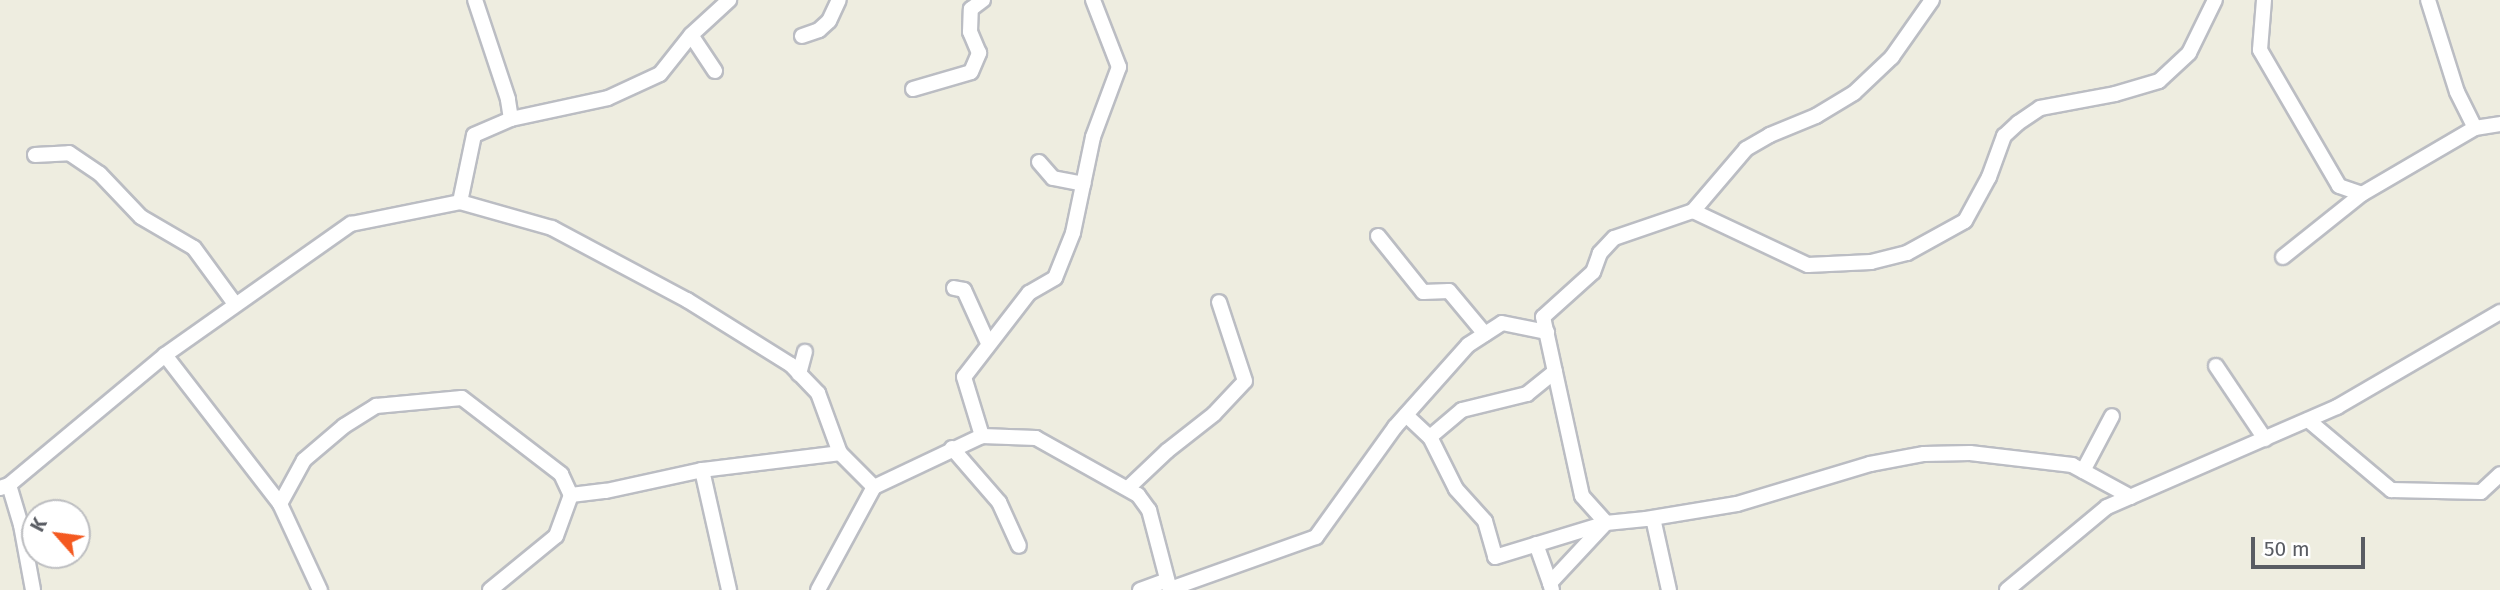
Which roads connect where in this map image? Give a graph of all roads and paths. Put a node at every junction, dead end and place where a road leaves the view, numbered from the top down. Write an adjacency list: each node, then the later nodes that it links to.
1 (475, 0): 14 (street)
2 (729, 0): 10 (street)
3 (839, 0): 11 (street)
4 (983, 0): 13 (street)
5 (1093, 0): 19 (street)
6 (1931, 0): 22 (street)
7 (2215, 0): 22 (street)
8 (2263, 0): 20 (street)
9 (2428, 0): 16 (street)
10 (691, 35): 12 (street); 14 (street)
11 (802, 36)
12 (715, 71)
13 (914, 89)
14 (511, 119): 21 (street)
15 (2500, 124): 16 (street)
16 (2475, 128): 20 (street)
17 (35, 155): 27 (street)
18 (1039, 162): 19 (street)
19 (1083, 184): 31 (street)
20 (2362, 194): 24 (street)
21 (460, 202): 27 (street); 36 (street)
22 (1693, 211): 29 (street)
23 (1378, 236): 30 (street)
24 (2283, 257)
25 (954, 288): 31 (street)
26 (1219, 302): 50 (street)
27 (235, 304): 33 (street)
28 (2500, 312): 39 (street)
29 (1547, 332): 30 (street); 35 (street)
30 (1485, 334): 37 (street)
31 (988, 343): 40 (street)
32 (805, 352): 36 (street)
33 (165, 355): 48 (street); 53 (street)
34 (2216, 366): 42 (street)
35 (1555, 371): 41 (street); 55 (street)
36 (799, 374): 44 (street)
37 (1406, 415): 41 (street); 58 (street)
38 (2112, 416): 46 (street)
39 (2308, 420): 42 (street); 47 (street)
40 (982, 436): 43 (street); 50 (street)
41 (1430, 438): 56 (street)
42 (2265, 439): 52 (street)
43 (952, 448): 49 (street); 57 (street)
44 (841, 453): 45 (street); 49 (street)
45 (702, 470): 51 (street); 63 (street)
46 (2083, 471): 52 (street); 54 (street)
47 (2500, 474)
48 (4, 487): 60 (street)
49 (874, 487): 64 (street)
50 (1128, 488): 58 (street)
51 (571, 495): 53 (street); 62 (street)
52 (2131, 497): 67 (street)
53 (280, 504): 61 (street)
54 (1653, 518): 55 (street); 66 (street)
55 (1606, 523): 56 (street); 59 (street)
56 (1536, 544): 59 (street)
57 (1019, 546)
58 (1169, 586): 65 (street)
59 (1551, 587)
60 (33, 590)
61 (320, 590)
62 (489, 590)
63 (729, 590)
64 (818, 590)
65 (1140, 590)
66 (1669, 590)
67 (2007, 590)

